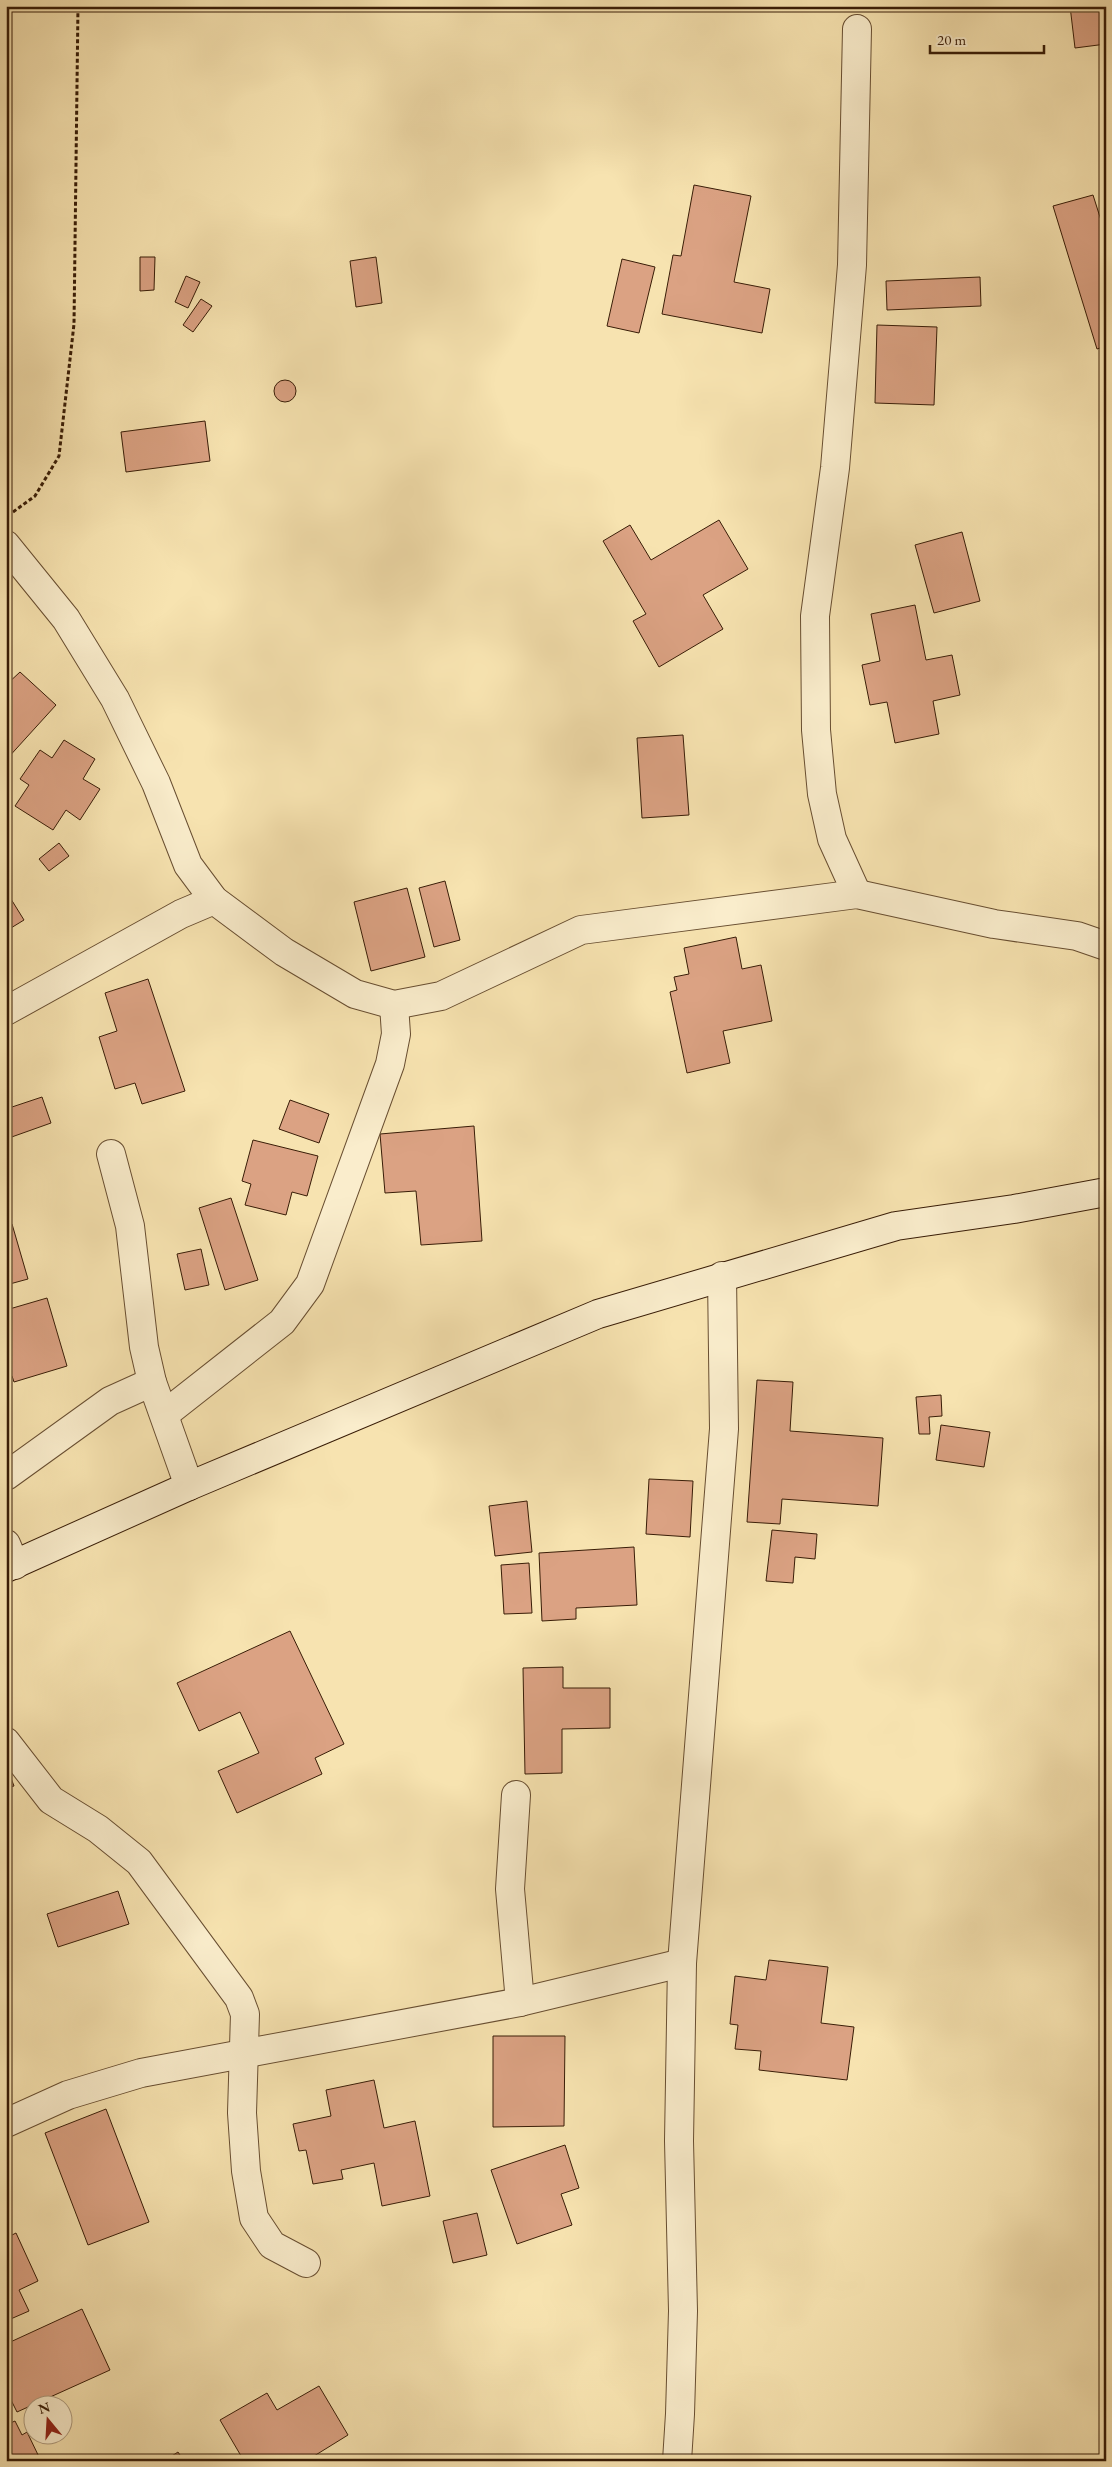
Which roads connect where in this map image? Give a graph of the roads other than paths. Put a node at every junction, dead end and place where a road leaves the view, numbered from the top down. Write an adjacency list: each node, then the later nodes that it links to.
1 (857, 29): 3 (street)
2 (6, 545): 4 (street)
3 (857, 894): 5 (street); 6 (street)
4 (214, 900): 6 (street); 7 (street)
5 (1106, 946)
6 (394, 1006): 12 (street)
7 (6, 1011)
8 (111, 1154): 11 (street)
9 (1106, 1192): 10 (street)
10 (722, 1276): 14 (street); 18 (street)
11 (152, 1382): 12 (street); 13 (street)
12 (165, 1414): 14 (street)
13 (6, 1476)
14 (189, 1486): 15 (street)
15 (9, 1559)
16 (6, 1742): 20 (street)
17 (516, 1795): 19 (street)
18 (682, 1964): 19 (street); 23 (street)
19 (520, 2002): 20 (street)
20 (243, 2053): 21 (street); 22 (street)
21 (6, 2123)
22 (306, 2263)
23 (677, 2461)

